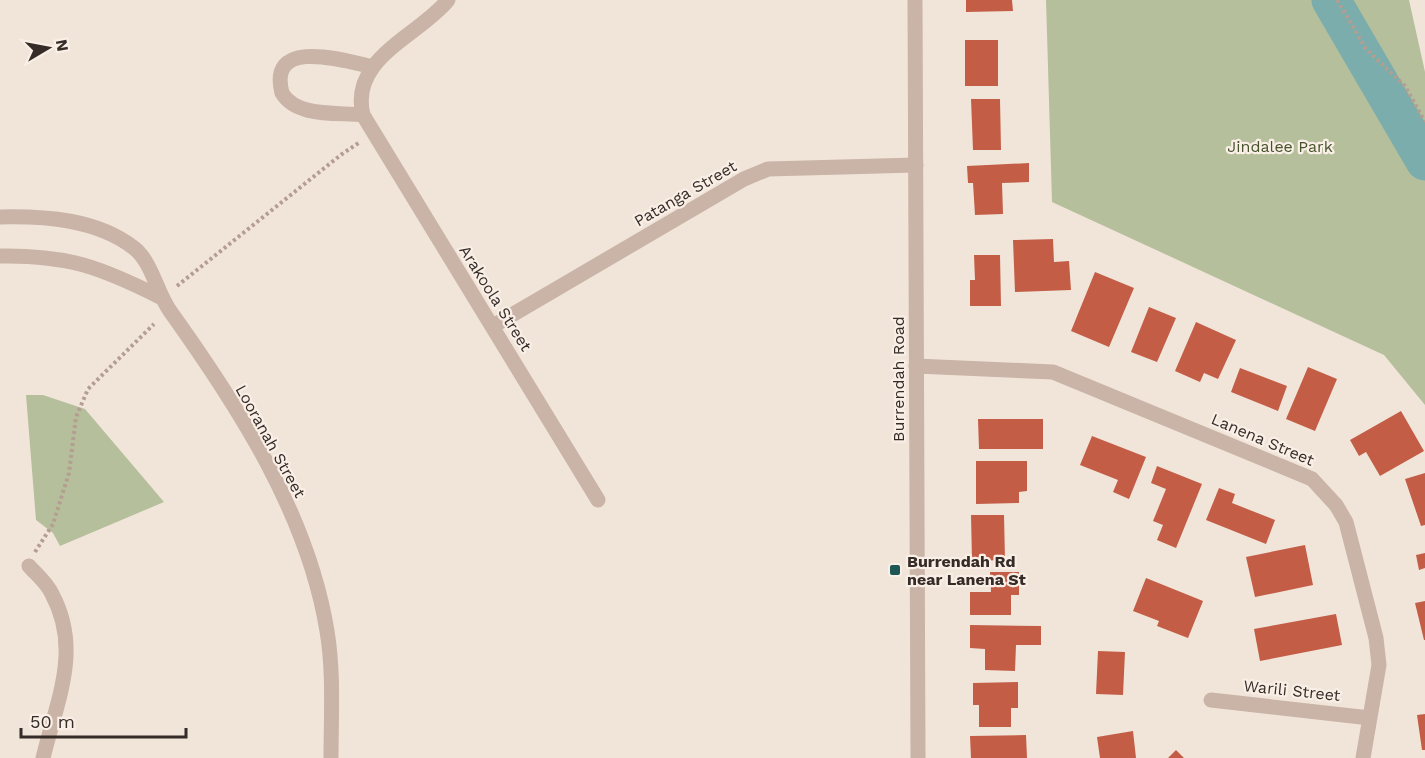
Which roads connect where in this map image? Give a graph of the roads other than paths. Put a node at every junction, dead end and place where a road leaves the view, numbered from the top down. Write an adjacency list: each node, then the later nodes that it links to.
1 (448, 0): 3 (street)
2 (915, 0): 5 (street, Burrendah Road)
3 (373, 67): 4 (street); 4 (street)
4 (363, 115): 9 (street, Arakoola Street)
5 (916, 165): 9 (street, Patanga Street); 10 (street, Burrendah Road)
6 (0, 217): 8 (street, Looranah Street)
7 (0, 256): 8 (street)
8 (160, 297): 16 (street, Looranah Street)
9 (493, 326): 11 (street, Arakoola Street)
10 (916, 366): 14 (street, Lanena Street); 17 (street, Burrendah Road)
11 (598, 500)
12 (28, 566): 15 (street)
13 (1211, 700): 14 (street, Warili Street)
14 (1370, 718): 18 (street, Lanena Street)
15 (43, 758)
16 (331, 758)
17 (918, 758)
18 (1363, 758)

